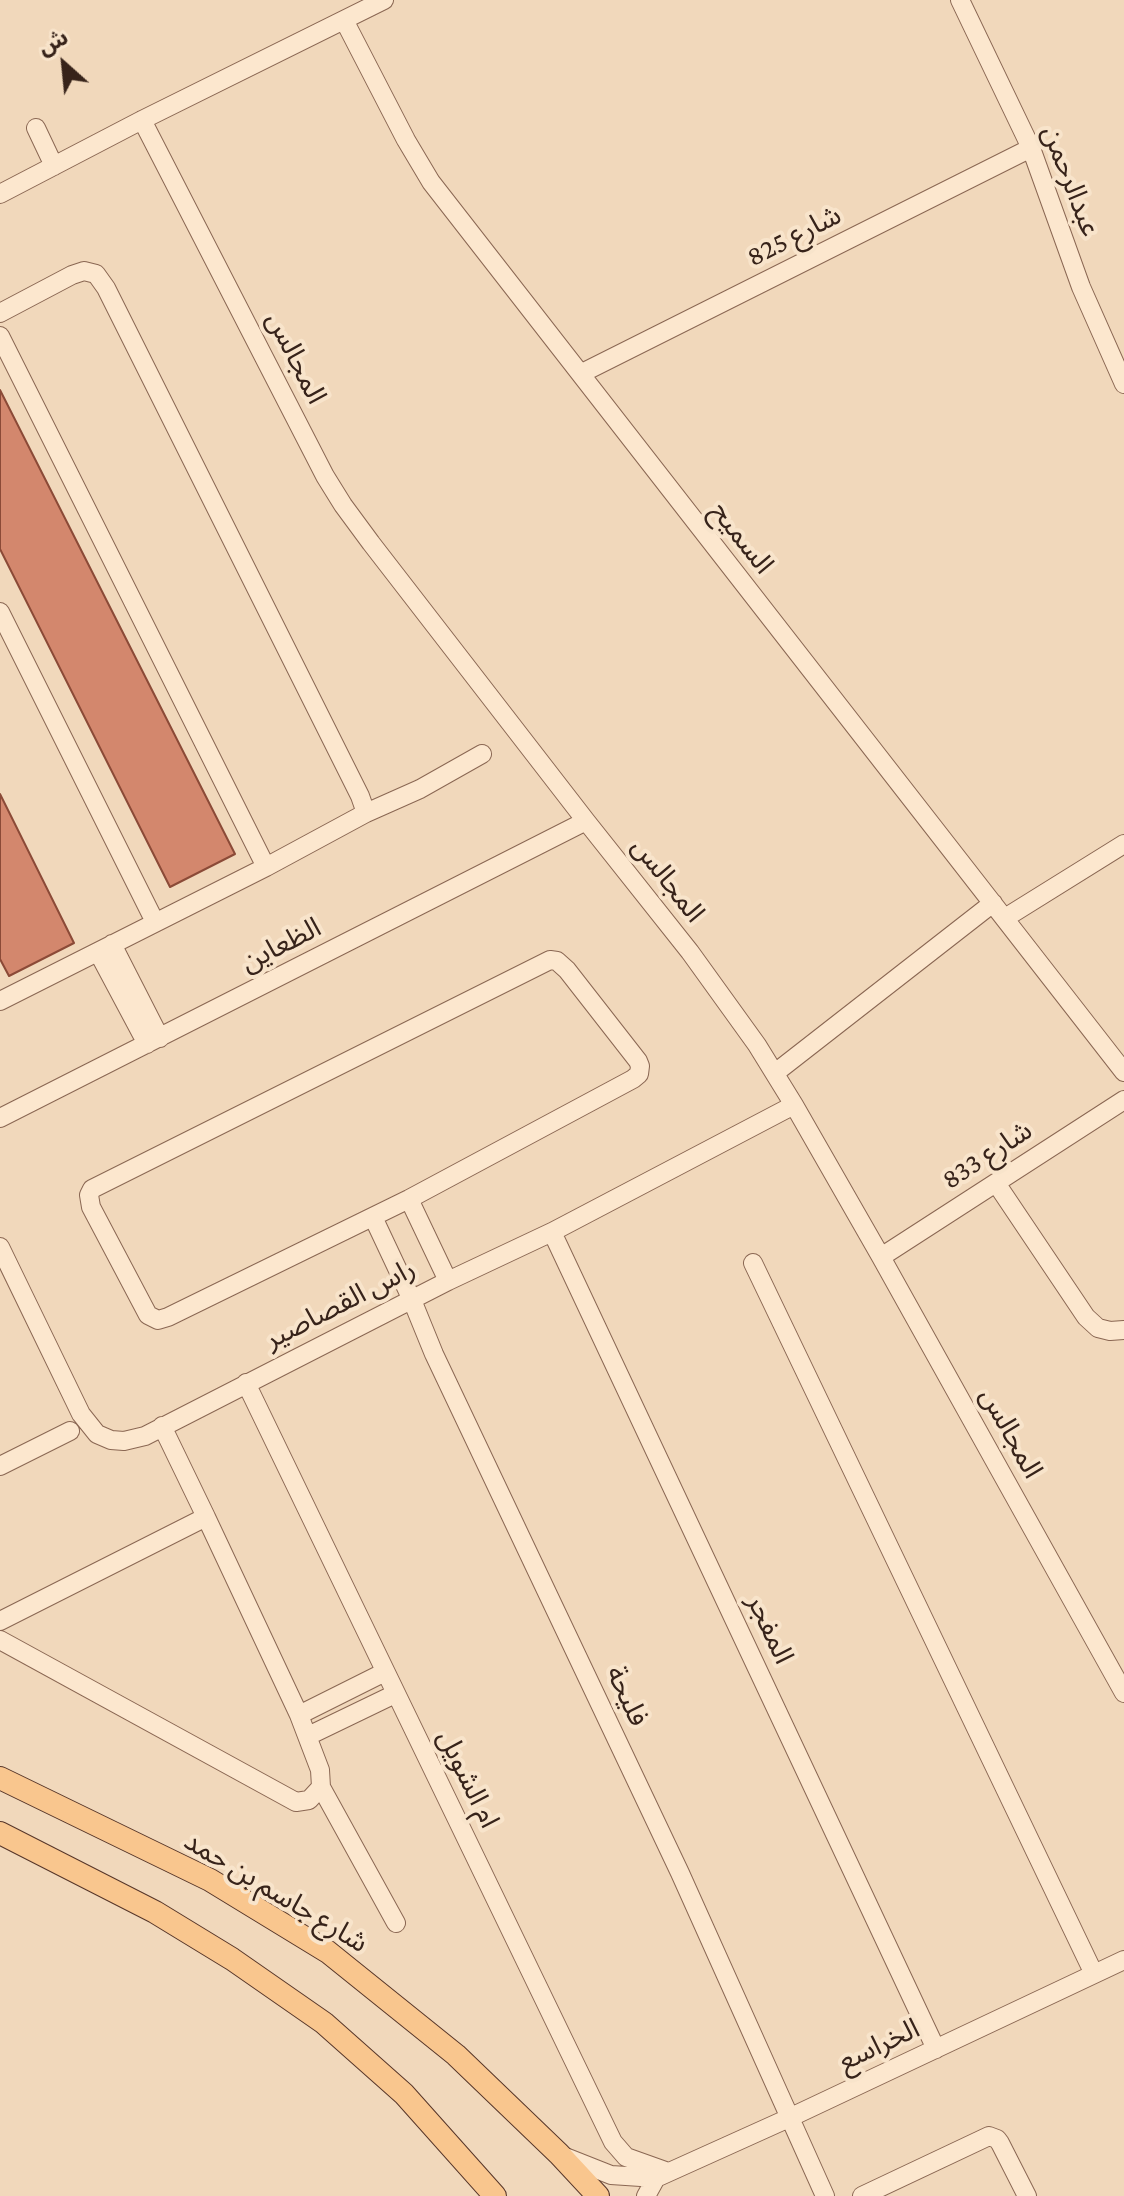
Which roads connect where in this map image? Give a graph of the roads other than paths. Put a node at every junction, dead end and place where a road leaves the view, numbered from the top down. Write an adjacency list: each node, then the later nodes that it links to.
1 (384, 0): 3 (street)
2 (960, 0): 6 (street, عبدالرحمن)
3 (344, 20): 4 (street); 11 (street, السميح)
4 (142, 120): 7 (street); 16 (street, المجالس)
5 (36, 128): 7 (street)
6 (1031, 148): 11 (street, شارع 825); 12 (street, عبدالرحمن)
7 (54, 166): 8 (street)
8 (0, 194)
9 (0, 313): 15 (street)
10 (0, 336): 18 (street)
11 (582, 373): 19 (street, السميح)
12 (1123, 381)
13 (0, 612): 21 (street)
14 (482, 754): 15 (street)
15 (366, 813): 18 (street)
16 (586, 821): 24 (street, الظعاين); 26 (street, المجالس)
17 (1124, 844): 20 (street)
18 (266, 867): 21 (street)
19 (993, 903): 20 (street, السميح); 26 (street)
20 (1005, 918): 25 (street, السميح)
21 (155, 922): 22 (street)
22 (105, 948): 23 (street); 24 (street)
23 (0, 1001)
24 (154, 1041): 29 (street, الظعاين)
25 (1124, 1072)
26 (775, 1073): 28 (street, المجالس)
27 (1124, 1100): 30 (street, شارع 833)
28 (794, 1105): 33 (street, راس القصاصير); 35 (street, المجالس)
29 (0, 1118)
30 (996, 1183): 35 (street, شارع 833); 39 (street)
31 (409, 1199): 32 (street); 32 (street); 37 (street)
32 (373, 1217): 38 (street, فليحة)
33 (552, 1232): 37 (street, راس القصاصير); 58 (street, المفجر)
34 (0, 1247): 41 (street, راس القصاصير)
35 (881, 1257): 48 (street, المجالس)
36 (753, 1263): 57 (street)
37 (448, 1281): 38 (street, راس القصاصير)
38 (412, 1300): 40 (street, راس القصاصير); 59 (street, فليحة)
39 (1124, 1330)
40 (246, 1383): 41 (street, راس القصاصير); 47 (street, ام الشويل)
41 (162, 1426): 44 (street)
42 (70, 1431): 43 (street)
43 (2, 1459)
44 (206, 1517): 45 (street); 50 (street)
45 (0, 1621)
46 (0, 1640): 53 (street)
47 (385, 1672): 49 (street, ام الشويل); 50 (street)
48 (1121, 1681)
49 (395, 1694): 51 (street); 61 (street, ام الشويل)
50 (299, 1715): 51 (street)
51 (308, 1736): 53 (street)
52 (0, 1778): 60 (main road, شارع جاسم بن حمد)
53 (321, 1787): 55 (street)
54 (0, 1833): 62 (main road)
55 (396, 1923)
56 (1124, 1960): 57 (street, الخراسع)
57 (1094, 1974): 58 (street, الخراسع)
58 (936, 2049): 59 (street, الخراسع)
59 (789, 2118): 61 (street, الخراسع); 65 (street, فليحة)
60 (559, 2154): 61 (street, الخراسع); 63 (main road, شارع جاسم بن حمد)
61 (662, 2175): 64 (street)
62 (494, 2193)
63 (598, 2196)
64 (646, 2196)
65 (825, 2196)
66 (862, 2196): 67 (street)
67 (1027, 2196)

